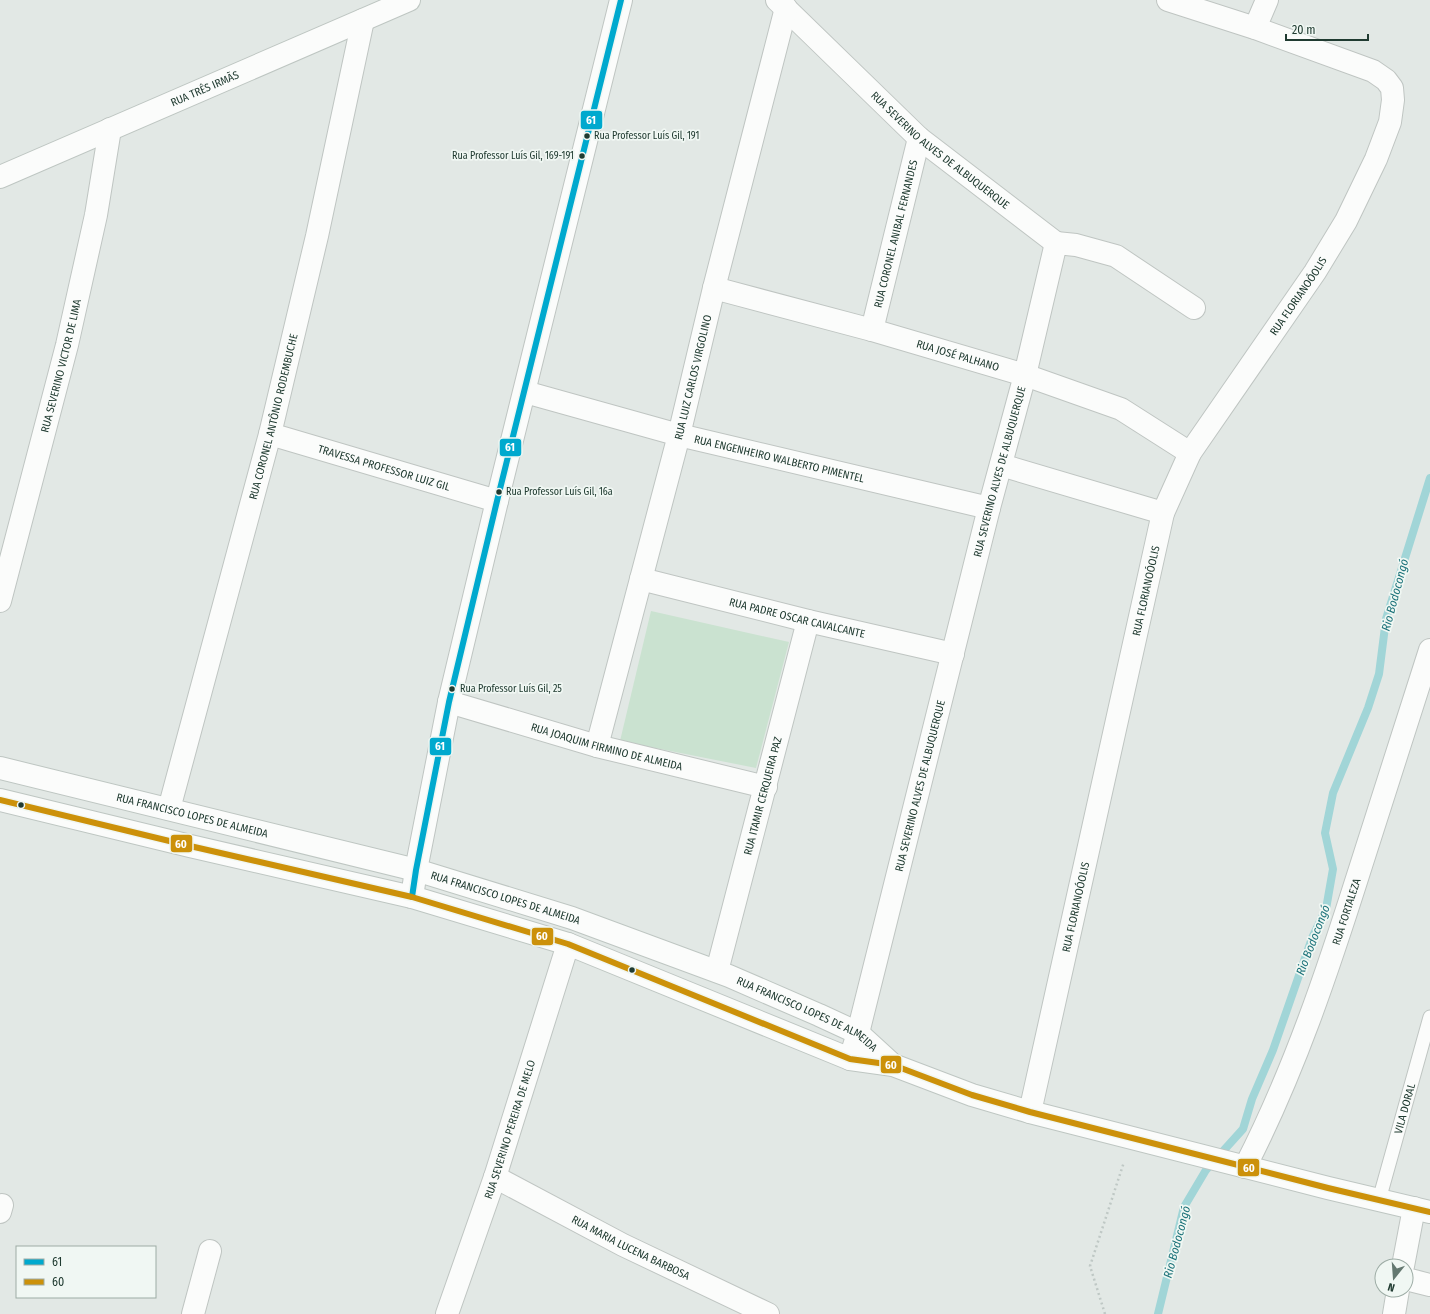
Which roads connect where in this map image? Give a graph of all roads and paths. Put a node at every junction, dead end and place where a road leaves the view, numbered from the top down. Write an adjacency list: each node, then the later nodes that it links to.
1 (409, 0): 6 (street, RUA TRÊS IRMÃS)
2 (621, 0): 16 (street)
3 (1168, 0): 7 (street)
4 (1267, 0): 7 (street)
5 (781, 4): 9 (street, RUA SEVERINO ALVES DE ALBUQUERQUE); 12 (street, RUA LUIZ CARLOS VIRGOLINO)
6 (363, 20): 8 (street, RUA TRÊS IRMÃS); 17 (street, RUA CORONEL ANTÔNIO RODEMBUCHE)
7 (1254, 28): 19 (street, RUA FLORIANOÓOLIS)
8 (110, 129): 10 (street, RUA TRÊS IRMÃS); 25 (street, RUA SEVERINO VICTOR DE LIMA)
9 (919, 138): 11 (street, RUA SEVERINO ALVES DE ALBUQUERQUE); 14 (street, RUA CORONEL ANIBAL FERNANDES)
10 (0, 177)
11 (1056, 243): 13 (street); 15 (street, RUA SEVERINO ALVES DE ALBUQUERQUE)
12 (714, 288): 14 (street, RUA JOSÉ PALHANO); 18 (street, RUA LUIZ CARLOS VIRGOLINO)
13 (1194, 308)
14 (872, 330): 15 (street, RUA JOSÉ PALHANO)
15 (1025, 375): 19 (street, RUA JOSÉ PALHANO); 20 (street, RUA SEVERINO ALVES DE ALBUQUERQUE)
16 (525, 392): 18 (street, RUA ENGENHEIRO WALBERTO PIMENTEL); 21 (street)
17 (270, 434): 21 (street, TRAVESSA PROFESSOR LUIZ GIL); 34 (street, RUA CORONEL ANTÔNIO RODEMBUCHE)
18 (679, 435): 22 (street, RUA ENGENHEIRO WALBERTO PIMENTEL); 24 (street, RUA LUIZ CARLOS VIRGOLINO)
19 (1190, 453): 23 (street, RUA FLORIANOÓOLIS)
20 (1000, 465): 22 (street, RUA SEVERINO ALVES DE ALBUQUERQUE); 23 (street)
21 (497, 501): 29 (street)
22 (989, 508): 28 (street, RUA SEVERINO ALVES DE ALBUQUERQUE)
23 (1163, 513): 43 (street, RUA FLORIANOÓOLIS)
24 (641, 579): 26 (street, RUA PADRE OSCAR CAVALCANTE); 30 (street, RUA LUIZ CARLOS VIRGOLINO)
25 (0, 601)
26 (808, 621): 28 (street, RUA PADRE OSCAR CAVALCANTE); 32 (street, RUA ITAMIR CERQUEIRA PAZ)
27 (1430, 650): 45 (street, RUA FORTALEZA)
28 (953, 654): 40 (street, RUA SEVERINO ALVES DE ALBUQUERQUE)
29 (449, 702): 30 (street, RUA JOAQUIM FIRMINO DE ALMEIDA); 35 (street)
30 (597, 746): 32 (street, RUA JOAQUIM FIRMINO DE ALMEIDA)
31 (0, 768): 34 (street, RUA FRANCISCO LOPES DE ALMEIDA)
32 (766, 787): 38 (street, RUA ITAMIR CERQUEIRA PAZ)
33 (0, 800): 36 (street, RUA FRANCISCO LOPES DE ALMEIDA)
34 (169, 809): 35 (street, RUA FRANCISCO LOPES DE ALMEIDA)
35 (416, 870): 36 (street); 38 (street, RUA FRANCISCO LOPES DE ALMEIDA)
36 (412, 897): 37 (street, RUA FRANCISCO LOPES DE ALMEIDA)
37 (568, 944): 41 (street, RUA FRANCISCO LOPES DE ALMEIDA); 46 (street, RUA SEVERINO PEREIRA DE MELO)
38 (717, 971): 40 (street, RUA FRANCISCO LOPES DE ALMEIDA)
39 (1430, 1016): 47 (lane, VILA DORAL)
40 (858, 1034): 41 (street, RUA SEVERINO ALVES DE ALBUQUERQUE); 42 (street, RUA FRANCISCO LOPES DE ALMEIDA)
41 (850, 1058): 42 (street, RUA FRANCISCO LOPES DE ALMEIDA)
42 (893, 1066): 43 (street, RUA FRANCISCO LOPES DE ALMEIDA)
43 (1030, 1112): 44 (street, RUA FRANCISCO LOPES DE ALMEIDA)
44 (1132, 1138): 45 (street, RUA FRANCISCO LOPES DE ALMEIDA); 57 (path)
45 (1245, 1167): 47 (street, RUA FRANCISCO LOPES DE ALMEIDA)
46 (495, 1177): 55 (street, RUA SEVERINO PEREIRA DE MELO); 56 (street, RUA MARIA LUCENA BARBOSA)
47 (1379, 1200): 48 (street, RUA FRANCISCO LOPES DE ALMEIDA)
48 (1422, 1210): 50 (street)
49 (210, 1251): 54 (street)
50 (1406, 1258)
51 (1414, 1280): 52 (street)
52 (1430, 1285)
53 (1397, 1298): 58 (street)
54 (193, 1314)
55 (447, 1314)
56 (768, 1314)
57 (1105, 1314)
58 (1394, 1314)

